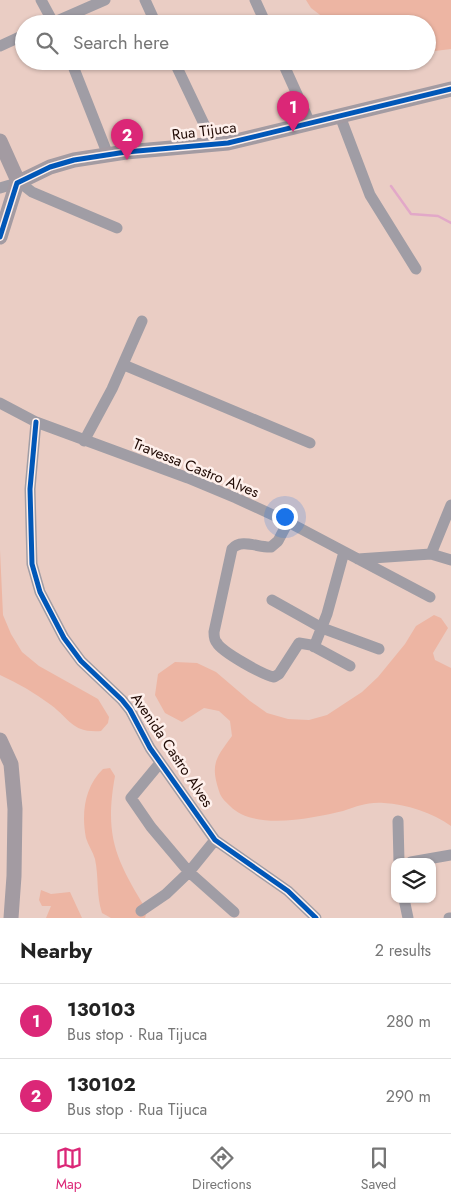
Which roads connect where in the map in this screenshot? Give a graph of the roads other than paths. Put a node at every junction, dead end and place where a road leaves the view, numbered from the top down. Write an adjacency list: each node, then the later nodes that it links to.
1 (42, 0): 5 (street)
2 (105, 0): 6 (street)
3 (145, 0): 7 (street)
4 (255, 0): 8 (street)
5 (49, 15)
6 (70, 15)
7 (152, 15)
8 (262, 15)
9 (15, 39): 10 (street)
10 (0, 46)
11 (75, 70): 19 (street)
12 (178, 70): 18 (street)
13 (286, 70): 16 (street)
14 (451, 89): 15 (street, Rua Tijuca)
15 (340, 116): 16 (street, Rua Tijuca); 24 (street)
16 (310, 124): 18 (street, Rua Tijuca)
17 (0, 141): 20 (street)
18 (214, 144): 19 (street, Rua Tijuca)
19 (108, 155): 20 (street, Rua Tijuca)
20 (17, 182): 21 (street); 22 (street); 23 (street)
21 (0, 188)
22 (116, 228)
23 (0, 237)
24 (416, 269)
25 (142, 321): 26 (street)
26 (124, 365): 29 (street); 30 (street)
27 (0, 403): 28 (street, Travessa Castro Alves)
28 (36, 422): 29 (street, Travessa Castro Alves); 44 (street, Avenida Castro Alves)
29 (84, 441): 32 (street, Travessa Castro Alves)
30 (310, 443)
31 (451, 505): 34 (street)
32 (288, 522): 33 (street, Travessa Castro Alves); 40 (street)
33 (344, 552): 35 (street, Travessa Castro Alves); 39 (street)
34 (431, 554): 35 (street); 36 (street)
35 (356, 559): 37 (street, Travessa Castro Alves)
36 (451, 560)
37 (430, 597)
38 (272, 600): 39 (street)
39 (322, 628): 40 (street); 41 (street)
40 (314, 647): 42 (street)
41 (379, 649)
42 (350, 666)
43 (0, 740): 45 (street)
44 (160, 763): 47 (street, Avenida Castro Alves); 51 (street)
45 (6, 771): 55 (street)
46 (398, 820): 49 (street)
47 (215, 840): 51 (street); 56 (street, Avenida Castro Alves)
48 (451, 855): 50 (street)
49 (399, 858)
50 (434, 858)
51 (189, 872): 53 (street); 54 (street)
52 (405, 903): 57 (street)
53 (141, 911)
54 (234, 912)
55 (10, 918)
56 (316, 918)
57 (408, 918)

